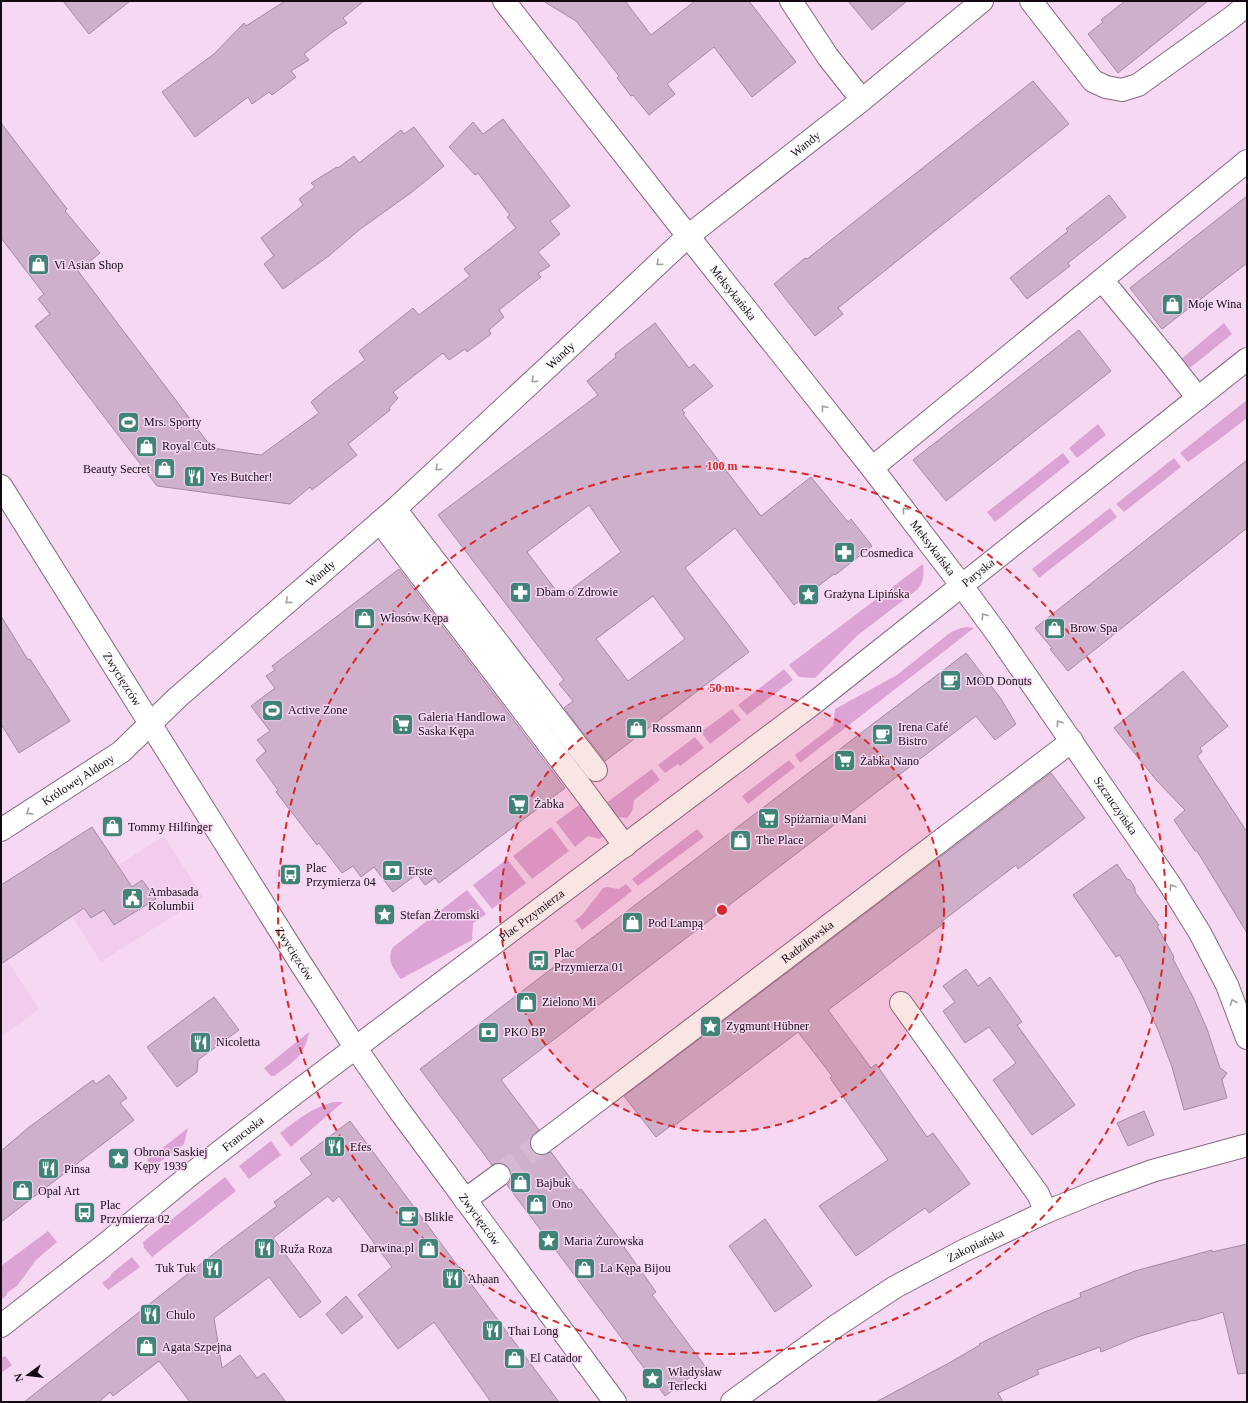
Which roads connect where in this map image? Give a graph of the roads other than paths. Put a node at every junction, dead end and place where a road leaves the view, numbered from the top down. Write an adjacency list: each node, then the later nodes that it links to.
1 (504, 1): 8 (street, Meksykańska)
2 (791, 1): 6 (street)
3 (982, 1): 6 (street, Wandy)
4 (1031, 1): 5 (street)
5 (1247, 5)
6 (862, 100): 8 (street, Wandy)
7 (1247, 161): 9 (street)
8 (688, 236): 12 (street, Meksykańska, one-way to 8); 14 (street, Wandy, one-way to 14)
9 (1102, 280): 11 (street); 12 (street)
10 (1247, 359): 11 (street, Paryska)
11 (1198, 398): 15 (street, Paryska)
12 (872, 468): 15 (street, Meksykańska, one-way to 12)
13 (1, 486): 16 (street, Zwycięzców)
14 (387, 515): 16 (street, Wandy, one-way to 16); 18 (street); 21 (street)
15 (962, 586): 17 (street, Szczuczyńska, one-way to 15); 19 (street, Paryska)
16 (150, 724): 20 (street, Królowej Aldony, one-way to 20); 24 (street, Zwycięzców)
17 (1072, 741): 23 (street, Szczuczyńska, one-way to 17); 25 (street, Radziłowska)
18 (596, 770)
19 (708, 784): 21 (street, Plac Przymierza)
20 (1, 830)
21 (625, 846): 24 (street, Plac Przymierza)
22 (901, 1003): 29 (street)
23 (1247, 1038)
24 (355, 1047): 28 (street, Zwycięzców); 30 (street, Francuska)
25 (542, 1143)
26 (1247, 1145): 29 (street, Zakopiańska)
27 (499, 1175): 28 (street)
28 (465, 1200): 31 (street, Zwycięzców)
29 (1046, 1212): 32 (street, Zakopiańska)
30 (1, 1326)
31 (615, 1402)
32 (732, 1402)

